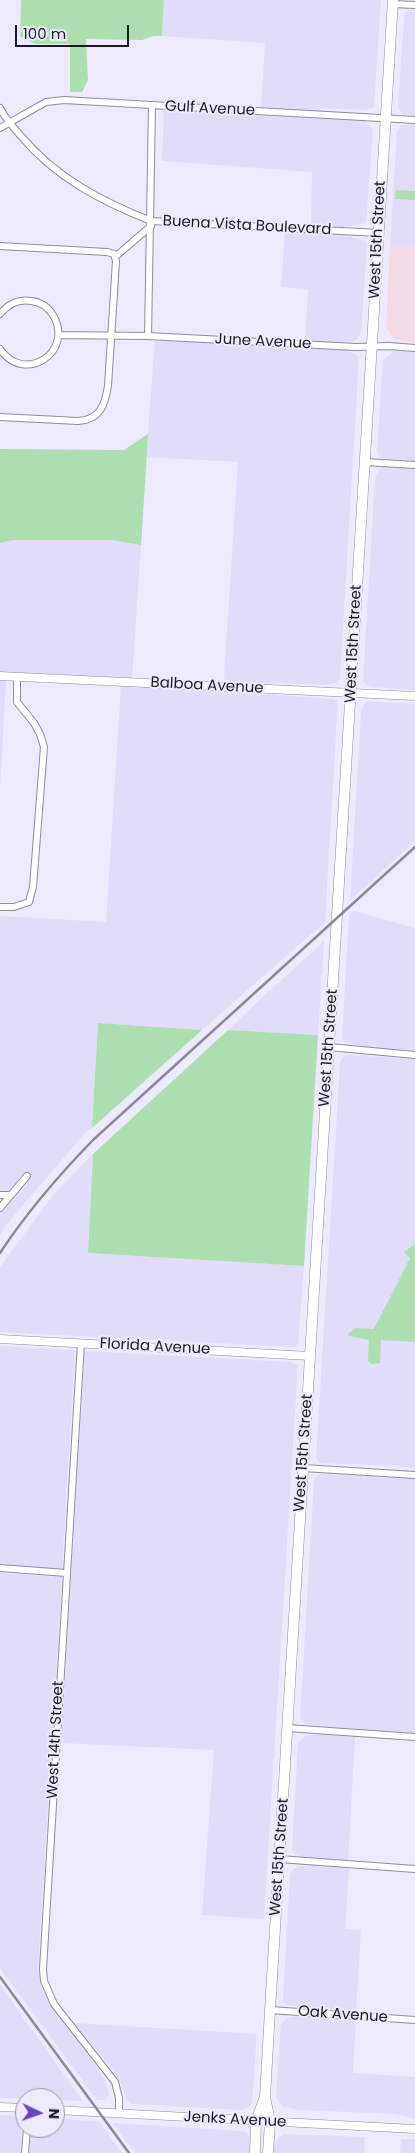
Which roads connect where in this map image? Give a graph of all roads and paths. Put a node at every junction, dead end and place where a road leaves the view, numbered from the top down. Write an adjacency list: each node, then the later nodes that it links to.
1 (393, 2): 2 (street); 5 (highway, West 15th Street)
2 (415, 5)
3 (152, 106): 5 (street, Gulf Avenue); 7 (street, Gulf Avenue); 9 (street)
4 (0, 108): 7 (street, Buena Vista Boulevard)
5 (386, 118): 6 (street, Gulf Avenue); 10 (highway, West 15th Street)
6 (415, 120)
7 (9, 122): 8 (street); 9 (street, Buena Vista Boulevard)
8 (0, 128)
9 (151, 224): 10 (street, Buena Vista Boulevard); 12 (street); 16 (street)
10 (379, 233): 17 (highway, West 15th Street)
11 (0, 246): 12 (street)
12 (115, 257): 15 (street)
13 (0, 314): 14 (street)
14 (59, 335): 15 (street, June Avenue); 19 (street)
15 (111, 335): 16 (street, June Avenue); 20 (street)
16 (148, 336): 17 (street, June Avenue)
17 (372, 346): 18 (street, June Avenue); 21 (highway, West 15th Street)
18 (415, 348)
19 (0, 349)
20 (0, 417)
21 (365, 462): 22 (street); 25 (highway, West 15th Street)
22 (415, 465)
23 (0, 676): 24 (street, Balboa Avenue)
24 (17, 677): 25 (street, Balboa Avenue); 27 (street)
25 (351, 693): 26 (street, Balboa Avenue); 28 (highway, West 15th Street)
26 (415, 696)
27 (0, 907)
28 (329, 1048): 29 (street); 36 (highway, West 15th Street)
29 (415, 1055)
30 (27, 1176): 32 (street)
31 (0, 1195): 32 (street)
32 (11, 1195): 33 (street)
33 (0, 1208)
34 (0, 1339): 35 (street, Florida Avenue)
35 (81, 1343): 36 (street, Florida Avenue); 40 (street, West 14th Street)
36 (310, 1356): 37 (highway, West 15th Street)
37 (303, 1468): 38 (street); 41 (highway, West 15th Street)
38 (415, 1475)
39 (0, 1568): 40 (street)
40 (66, 1573): 51 (street, West 14th Street)
41 (287, 1728): 42 (street); 43 (highway, West 15th Street)
42 (415, 1737)
43 (279, 1859): 44 (street); 45 (highway, West 15th Street)
44 (415, 1869)
45 (270, 2010): 46 (street, Oak Avenue); 47 (highway, West 15th Street)
46 (415, 2020)
47 (264, 2097): 52 (highway, West 15th Street); 53 (highway, West 15th Street)
48 (0, 2107): 49 (street)
49 (15, 2108)
50 (65, 2111): 51 (street, Jenks Avenue)
51 (119, 2114): 52 (street, Jenks Avenue)
52 (256, 2121): 53 (street, Jenks Avenue); 57 (highway, West 15th Street)
53 (270, 2122): 54 (street, Jenks Avenue); 58 (highway, West 15th Street)
54 (415, 2129)
55 (26, 2138): 56 (street)
56 (25, 2153)
57 (255, 2153)
58 (268, 2153)

